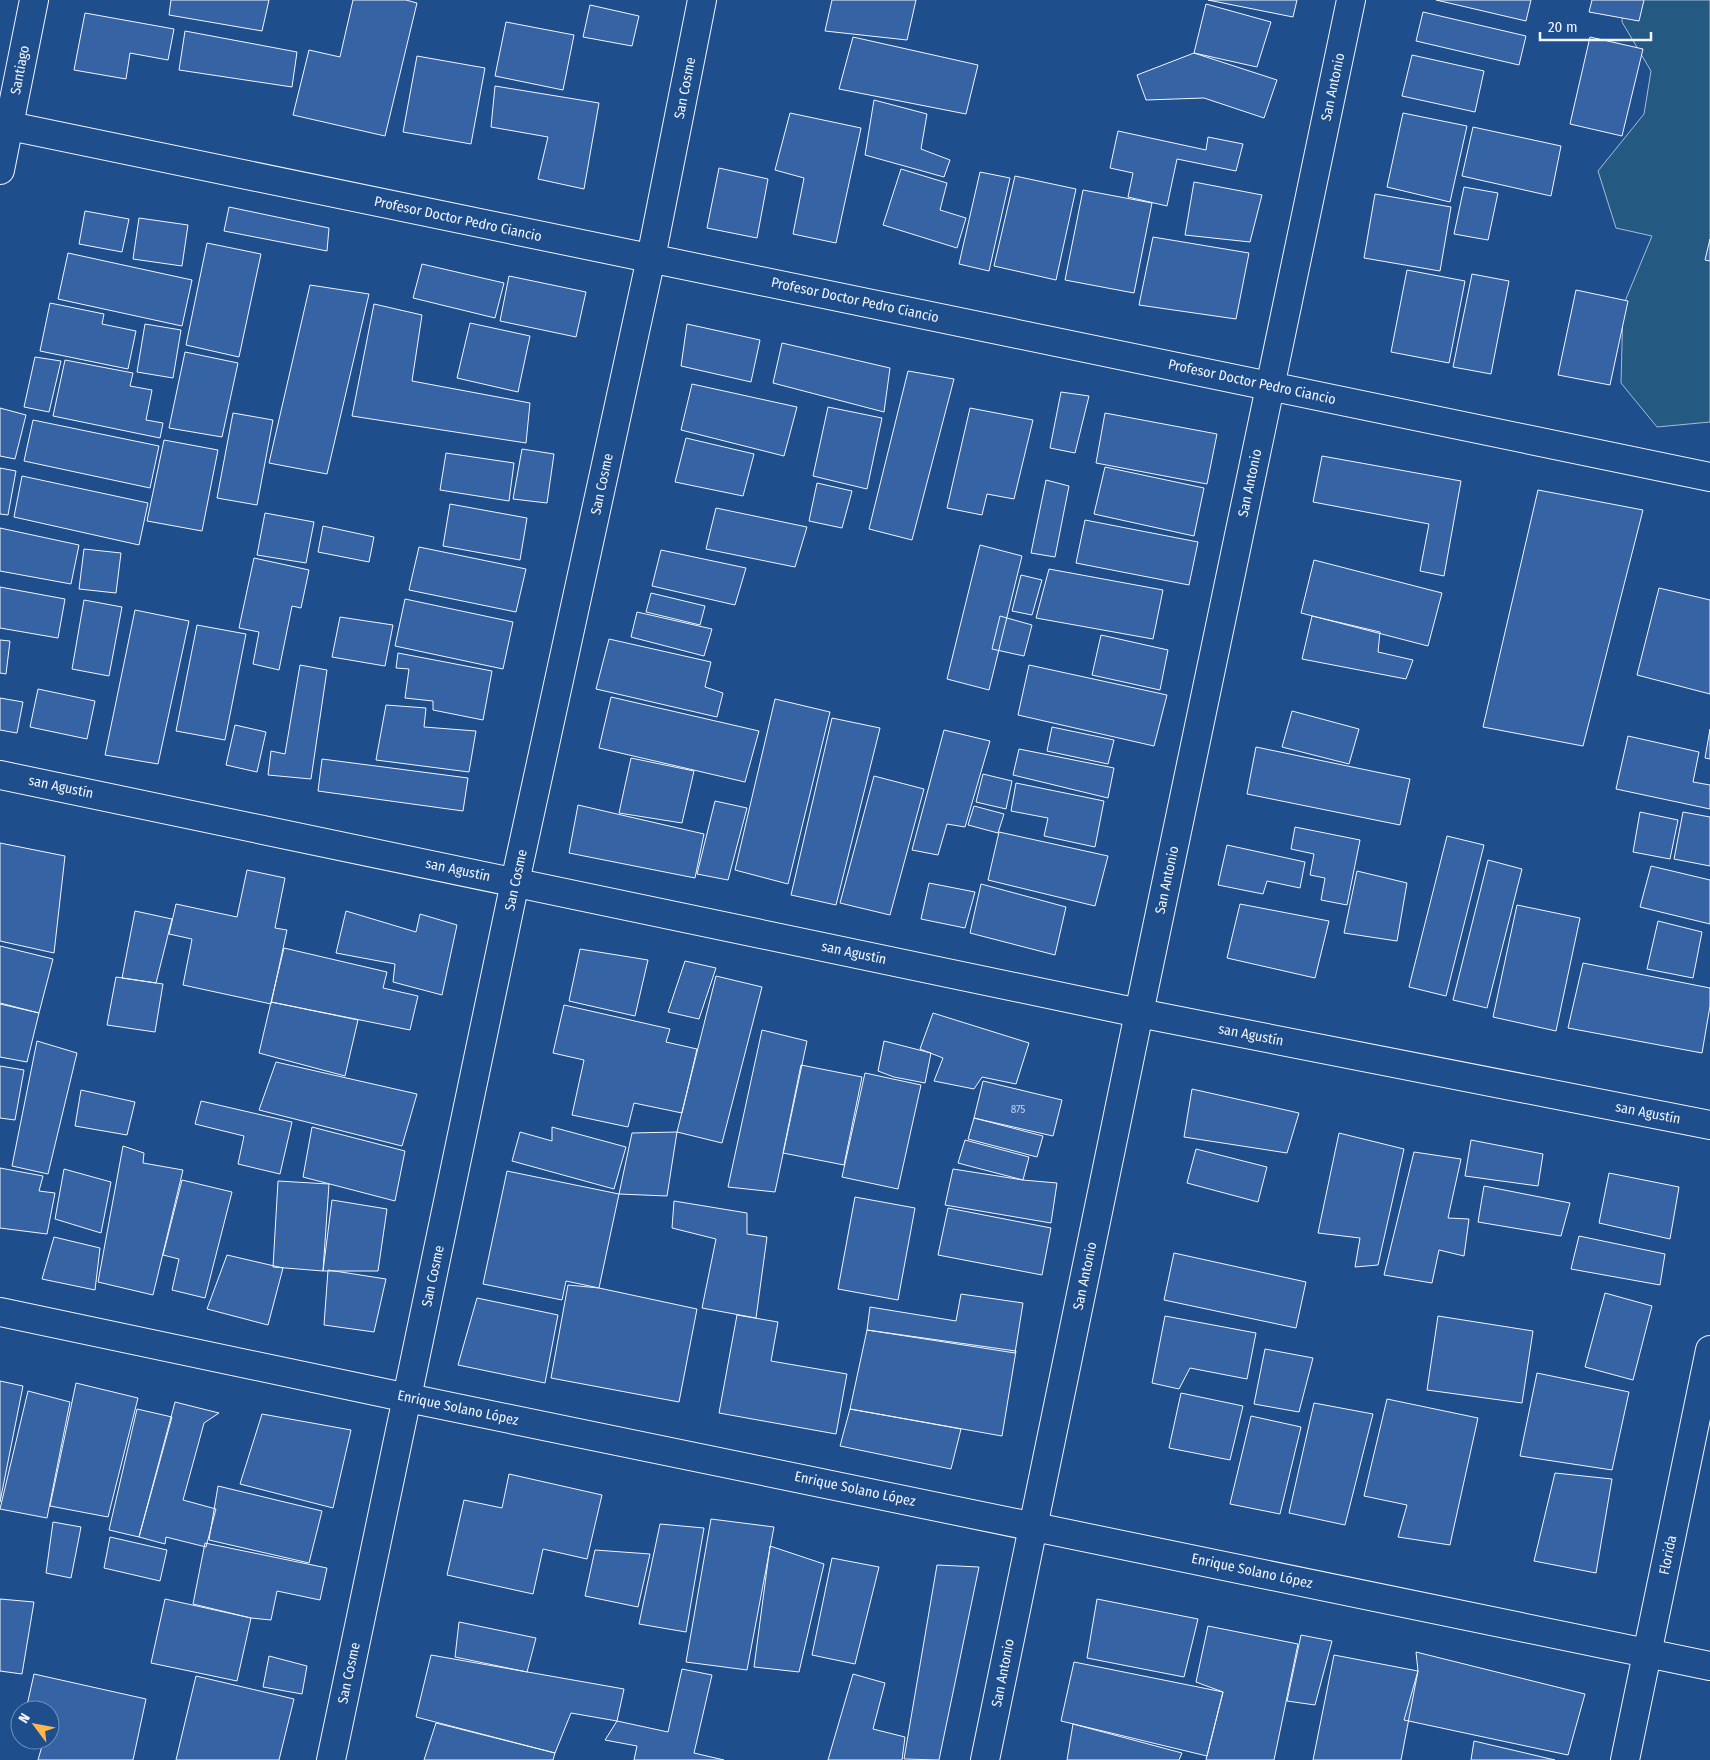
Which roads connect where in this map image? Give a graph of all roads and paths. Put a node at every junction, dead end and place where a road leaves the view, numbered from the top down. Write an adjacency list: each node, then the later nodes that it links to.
1 (34, 0): 4 (street, Santiago)
2 (702, 0): 6 (street, San Cosme)
3 (1351, 0): 7 (street, San Antonio)
4 (4, 125): 5 (street, Santiago); 6 (street, Profesor Doctor Pedro Ciancio)
5 (0, 170)
6 (651, 258): 7 (street, Profesor Doctor Pedro Ciancio); 10 (street, San Cosme)
7 (1270, 386): 8 (street, Profesor Doctor Pedro Ciancio); 11 (street, San Antonio)
8 (1710, 477)
9 (0, 774): 10 (street, san Agustín)
10 (515, 882): 11 (street, san Agustín); 15 (street, San Cosme)
11 (1139, 1013): 12 (street, san Agustín); 16 (street, San Antonio)
12 (1710, 1125)
13 (0, 1312): 15 (street, Enrique Solano López)
14 (1710, 1350): 17 (street, Florida)
15 (408, 1398): 16 (street, Enrique Solano López); 19 (street, San Cosme)
16 (1033, 1525): 17 (street, Enrique Solano López); 20 (street, San Antonio)
17 (1647, 1653): 18 (street, Enrique Solano López); 21 (street, Florida)
18 (1710, 1666)
19 (331, 1760)
20 (985, 1760)
21 (1625, 1760)

